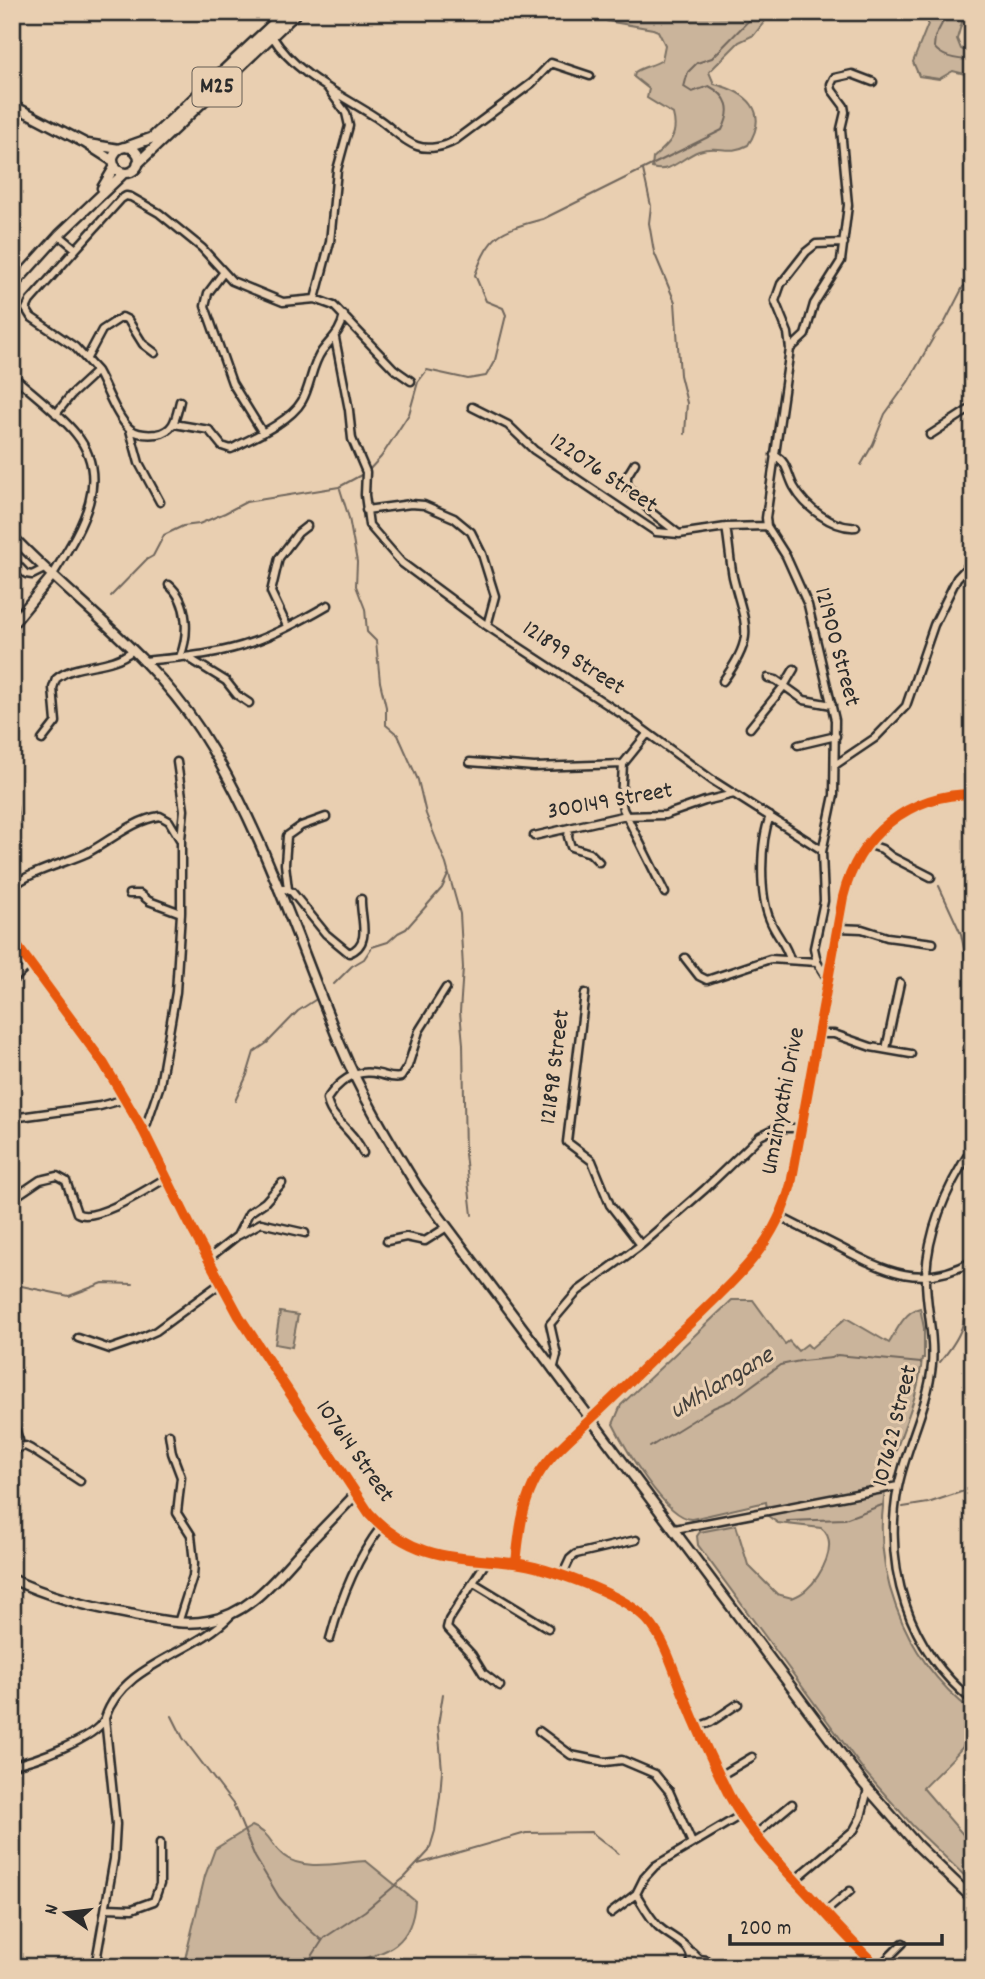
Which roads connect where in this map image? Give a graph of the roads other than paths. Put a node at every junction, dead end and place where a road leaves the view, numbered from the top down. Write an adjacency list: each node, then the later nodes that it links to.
1 (285, 12): 9 (main road, M25)
2 (298, 12): 3 (main road, M25)
3 (272, 36): 6 (street); 10 (main road, M25)
4 (590, 76): 6 (street)
5 (873, 82): 15 (street)
6 (329, 88): 19 (street)
7 (12, 105): 8 (street)
8 (85, 143): 9 (street); 11 (street)
9 (123, 148): 10 (street); 11 (street, M25)
10 (138, 163): 12 (street, M25)
11 (114, 164): 12 (street); 13 (street, M25)
12 (124, 173): 13 (street, M25)
13 (85, 209): 14 (street, M25)
14 (59, 234): 16 (street); 18 (street, M25)
15 (844, 243): 22 (street); 22 (street)
16 (76, 249): 17 (street); 24 (street)
17 (223, 273): 19 (street); 34 (street)
18 (12, 287)
19 (314, 299): 20 (street)
20 (344, 315): 21 (street); 27 (street)
21 (335, 338): 34 (street); 39 (street, 121899 Street)
22 (790, 349): 36 (street)
23 (155, 353): 24 (street)
24 (87, 358): 25 (street)
25 (97, 371): 31 (street); 33 (street)
26 (12, 375): 31 (street)
27 (411, 382)
28 (180, 401): 32 (street)
29 (472, 407): 44 (street, 122076 Street)
30 (973, 407): 35 (street)
31 (56, 414): 49 (street)
32 (174, 424): 33 (street); 34 (street)
33 (130, 429): 38 (street)
34 (262, 432)
35 (930, 435)
36 (774, 455): 41 (street); 43 (street)
37 (635, 463): 44 (street)
38 (160, 502)
39 (366, 510): 54 (street, 121899 Street); 54 (street)
40 (307, 526): 53 (street)
41 (767, 526): 42 (street, 122076 Street); 63 (street, 121900 Street)
42 (726, 527): 44 (street, 122076 Street); 60 (street)
43 (856, 527)
44 (679, 534)
45 (12, 536): 48 (street)
46 (12, 559): 48 (street)
47 (973, 561): 72 (street)
48 (44, 569): 49 (street)
49 (52, 576): 52 (street); 55 (street)
50 (169, 585): 56 (street)
51 (328, 605): 53 (street)
52 (12, 625)
53 (288, 626): 56 (street)
54 (487, 626): 65 (street, 121899 Street)
55 (132, 650): 57 (street); 67 (street)
56 (182, 657): 57 (street); 62 (street)
57 (144, 661): 88 (street)
58 (794, 669): 61 (street)
59 (768, 678): 61 (street)
60 (723, 681)
61 (784, 686): 63 (street); 64 (street)
62 (249, 703)
63 (832, 705): 66 (street, 121900 Street)
64 (750, 727)
65 (648, 733): 71 (street); 73 (street, 121899 Street)
66 (836, 736): 68 (street); 72 (street, 121900 Street)
67 (42, 740)
68 (799, 746)
69 (177, 762): 81 (street)
70 (470, 762): 71 (street)
71 (622, 764): 76 (street)
72 (835, 765): 83 (street, 121900 Street)
73 (734, 794): 76 (street, 300149 Street); 77 (street, 121899 Street)
74 (973, 794): 82 (street, Umzinyathi Drive)
75 (12, 807): 86 (street)
76 (628, 816): 79 (street, 300149 Street); 90 (street)
77 (770, 816): 83 (street, 121899 Street); 98 (street)
78 (326, 817): 89 (street)
79 (569, 828): 80 (street, 300149 Street); 84 (street)
80 (534, 836)
81 (181, 841): 87 (street); 93 (street)
82 (867, 844): 85 (street); 94 (street, Umzinyathi Drive)
83 (822, 850): 99 (street, 121900 Street)
84 (598, 862)
85 (931, 877)
86 (12, 881)
87 (12, 887)
88 (278, 889): 89 (street); 109 (street)
89 (288, 889): 92 (street)
90 (665, 893)
91 (129, 894): 93 (street)
92 (361, 899)
93 (181, 913): 113 (street)
94 (838, 928): 96 (street); 101 (street, Umzinyathi Drive)
95 (12, 940): 100 (street, 107614 Street)
96 (933, 943)
97 (685, 957): 98 (street)
98 (790, 960): 99 (street)
99 (817, 962): 101 (street)
100 (30, 964): 102 (street); 110 (street, 107614 Street)
101 (828, 980): 106 (street, Umzinyathi Drive)
102 (12, 981)
103 (900, 983): 107 (street)
104 (446, 988): 109 (street)
105 (585, 993): 124 (street, 121898 Street)
106 (818, 1034): 107 (street); 112 (street, Umzinyathi Drive)
107 (886, 1049): 108 (street)
108 (911, 1054)
109 (354, 1075): 115 (street); 120 (street)
110 (125, 1099): 111 (street); 113 (street, 107614 Street)
111 (12, 1118)
112 (801, 1128): 119 (street, Umzinyathi Drive); 124 (street)
113 (144, 1132): 116 (street, 107614 Street)
114 (973, 1147): 127 (street, 107622 Street)
115 (363, 1153)
116 (166, 1178): 118 (street); 125 (street, 107614 Street)
117 (282, 1183): 122 (street)
118 (12, 1199)
119 (780, 1217): 127 (street); 131 (street, Umzinyathi Drive)
120 (447, 1227): 123 (street); 130 (street)
121 (305, 1233): 122 (street)
122 (237, 1236): 125 (street)
123 (387, 1241)
124 (641, 1245): 130 (street)
125 (208, 1259): 128 (street, 107614 Street)
126 (973, 1261): 127 (street)
127 (926, 1276): 136 (street, 107622 Street)
128 (221, 1283): 129 (street); 137 (street, 107614 Street)
129 (78, 1338)
130 (553, 1370): 131 (street)
131 (592, 1418): 139 (street); 142 (street, Umzinyathi Drive)
132 (12, 1420): 134 (street)
133 (169, 1434): 147 (street)
134 (14, 1450): 135 (street)
135 (80, 1481)
136 (898, 1486): 139 (street); 151 (street, 107622 Street)
137 (355, 1495): 138 (street, 107614 Street); 146 (street)
138 (381, 1527): 141 (street, 107614 Street); 149 (street)
139 (675, 1530): 159 (street)
140 (636, 1540): 143 (street)
141 (486, 1562): 142 (street, 107614 Street); 145 (street)
142 (516, 1563): 143 (street, 107614 Street)
143 (562, 1576): 154 (street, 107614 Street)
144 (12, 1579): 147 (street)
145 (474, 1583): 148 (street); 150 (street)
146 (233, 1613): 147 (street); 153 (street)
147 (178, 1623)
148 (548, 1628)
149 (330, 1639)
150 (500, 1686)
151 (973, 1701)
152 (738, 1704): 154 (street)
153 (105, 1718): 157 (street); 169 (street)
154 (697, 1727): 158 (street, 107614 Street)
155 (539, 1731): 164 (street)
156 (752, 1757): 158 (street)
157 (12, 1765)
158 (720, 1776): 161 (street, 107614 Street)
159 (868, 1789): 165 (street); 168 (street)
160 (792, 1804): 162 (street)
161 (741, 1815): 162 (street, 107614 Street); 164 (street)
162 (755, 1835): 165 (street, 107614 Street)
163 (160, 1843): 169 (street)
164 (692, 1843): 167 (street)
165 (795, 1880): 170 (street, 107614 Street)
166 (850, 1891): 170 (street)
167 (636, 1894): 171 (street); 173 (street)
168 (973, 1899)
169 (107, 1908): 174 (street)
170 (825, 1912): 177 (street, 107614 Street)
171 (611, 1913)
172 (903, 1943): 177 (street, 107614 Street)
173 (689, 1950): 175 (street); 176 (street)
174 (95, 1967)
175 (690, 1967)
176 (711, 1967)
177 (878, 1967)

